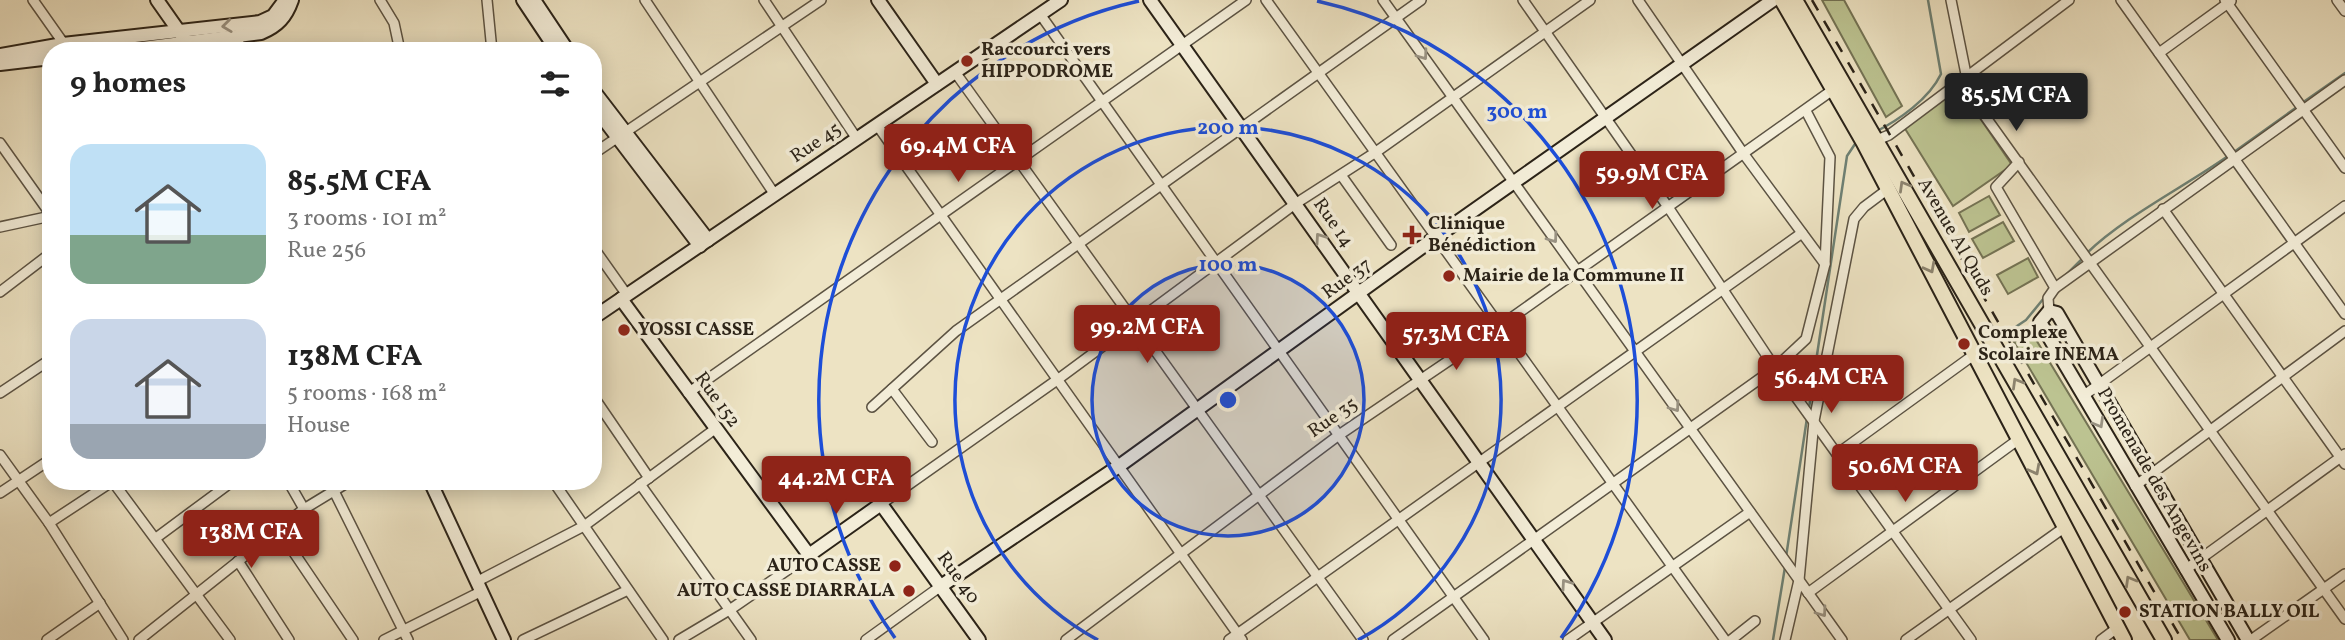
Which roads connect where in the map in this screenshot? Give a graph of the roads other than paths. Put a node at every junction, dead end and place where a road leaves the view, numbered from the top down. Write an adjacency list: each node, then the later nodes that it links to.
1 (33, 0): 35 (street)
2 (157, 0): 32 (street)
3 (380, 0): 40 (street)
4 (487, 0): 41 (street)
5 (645, 0): 55 (street)
6 (764, 0): 31 (street)
7 (821, 0): 31 (street)
8 (878, 0): 56 (street)
9 (1061, 0): 29 (street, Rue 45)
10 (1150, 0): 44 (street, Rue 14)
11 (1246, 0): 44 (street)
12 (1266, 0): 52 (street)
13 (1383, 0): 30 (street)
14 (1421, 0): 30 (street)
15 (1523, 0): 33 (street)
16 (1590, 0): 33 (street)
17 (1638, 0): 50 (street)
18 (1773, 0): 50 (street, Rue 37)
19 (1782, 0): 57 (main road, Avenue Al Quds)
20 (1795, 0): 68 (main road, Avenue Al Quds)
21 (1951, 0): 53 (street)
22 (2069, 0): 53 (street)
23 (2121, 0): 46 (street)
24 (2337, 0): 28 (street)
25 (288, 1): 32 (street, one-way to 32); 34 (street)
26 (2229, 1): 46 (street); 62 (street)
27 (531, 2): 42 (street); 43 (street)
28 (2345, 11)
29 (1040, 14): 51 (street, Rue 45); 59 (street)
30 (1396, 18): 52 (street); 58 (street, one-way to 58)
31 (782, 27): 55 (street); 69 (street)
32 (179, 32): 36 (street); 37 (street)
33 (1546, 32): 58 (street); 64 (street)
34 (238, 36): 38 (street); 39 (street)
35 (62, 42)
36 (104, 42)
37 (186, 42)
38 (212, 42)
39 (239, 42)
40 (398, 42)
41 (491, 42)
42 (552, 42)
43 (561, 42)
44 (1182, 45): 59 (street); 66 (street, Rue 14)
45 (42, 50): 47 (street)
46 (2159, 53): 74 (street)
47 (0, 55)
48 (42, 59): 49 (street)
49 (0, 64)
50 (1683, 65): 64 (street, Rue 37); 73 (street)
51 (955, 72): 56 (street, Rue 45); 75 (street)
52 (1319, 73): 66 (street); 72 (street)
53 (1966, 75): 68 (street); 76 (street)
54 (2345, 80): 62 (street)
55 (700, 82): 67 (street); 82 (street)
56 (937, 84): 65 (street, Rue 45)
57 (1834, 89): 61 (street, Rue 35); 68 (main road, Avenue Al Quds)
58 (1453, 98): 72 (street); 79 (street)
59 (1102, 102): 75 (street); 80 (street)
60 (602, 104): 67 (street)
61 (1806, 111): 73 (street, Rue 35); 101 (street)
62 (2304, 111): 74 (street); 77 (street)
63 (602, 115): 67 (street)
64 (1605, 117): 79 (street, Rue 37); 86 (street)
65 (877, 125): 69 (street, Rue 45); 88 (street)
66 (1241, 128): 80 (street); 84 (street, Rue 14)
67 (621, 135): 71 (street); 93 (street)
68 (1868, 135): 81 (main road, Avenue Al Quds); 228 (main road, Avenue Al Quds, one-way to 68)
69 (857, 139): 82 (street, Rue 45)
70 (0, 143): 83 (street)
71 (602, 148)
72 (1376, 152): 78 (street); 92 (street)
73 (1743, 153): 86 (street, Rue 35); 91 (street)
74 (2234, 159): 87 (street); 94 (street)
75 (1018, 160): 88 (street); 95 (street)
76 (2019, 162): 100 (street); 103 (street)
77 (2345, 167)
78 (1340, 175): 84 (street); 96 (street)
79 (1513, 182): 92 (street, Rue 37); 102 (street, one-way to 102)
80 (1161, 185): 95 (street); 99 (street)
81 (1888, 189): 119 (main road, Avenue Al Quds, one-way to 119); 134 (street)
82 (775, 195): 93 (street, Rue 45)
83 (42, 202)
84 (1295, 204): 99 (street); 106 (street, Rue 14, one-way to 84)
85 (2345, 206): 94 (street)
86 (1668, 207): 102 (street, Rue 35); 104 (street)
87 (2163, 209): 100 (street); 107 (street)
88 (941, 215): 109 (street); 128 (street)
89 (42, 217): 90 (street)
90 (0, 227)
91 (1802, 233): 101 (street); 104 (street)
92 (1436, 237): 106 (street, Rue 37); 114 (street)
93 (704, 243): 108 (street, Rue 45)
94 (2294, 243): 107 (street); 112 (street)
95 (1078, 244): 109 (street); 113 (street)
96 (1391, 245)
97 (42, 260): 105 (street)
98 (602, 262): 108 (street)
99 (1216, 262): 113 (street); 117 (street)
100 (2088, 262): 103 (street); 116 (street)
101 (1825, 264): 121 (street)
102 (1577, 271): 114 (street, Rue 35); 118 (street)
103 (2055, 288): 110 (street)
104 (1721, 291): 118 (street); 121 (street)
105 (0, 292)
106 (1359, 294): 117 (street, Rue 37); 123 (street, Rue 14)
107 (2224, 294): 116 (street); 122 (street)
108 (624, 297): 111 (street, Rue 45); 128 (street, Rue 152)
109 (1000, 299): 124 (street); 126 (street)
110 (2049, 311): 125 (street, Promenade des Angevins); 129 (street, Promenade des Angevins)
111 (602, 312)
112 (2345, 314)
113 (1135, 322): 124 (street); 132 (street)
114 (1500, 326): 123 (street, Rue 35); 130 (street)
115 (2345, 331): 122 (street)
116 (2150, 348): 125 (street); 137 (street)
117 (1279, 351): 132 (street, Rue 37); 138 (street)
118 (1635, 352): 130 (street); 136 (street, one-way to 136)
119 (1975, 354): 139 (main road, Avenue Al Quds); 141 (street)
120 (42, 365): 127 (street)
121 (1775, 368): 134 (street); 136 (street)
122 (2282, 376): 137 (street); 143 (street)
123 (1419, 379): 138 (street, Rue 35); 144 (street, Rue 14)
124 (1058, 380): 146 (street); 161 (street)
125 (2099, 385): 129 (street); 147 (street, Promenade des Angevins)
126 (892, 388): 131 (street); 140 (street)
127 (0, 393)
128 (688, 393): 135 (street, Rue 152)
129 (2083, 396): 151 (street, Promenade des Angevins, one-way to 151)
130 (1558, 406): 144 (street); 150 (street)
131 (872, 407)
132 (1198, 410): 146 (street, Rue 37); 160 (street)
133 (602, 411): 149 (street)
134 (1814, 421): 141 (street); 181 (street)
135 (715, 429): 149 (street); 174 (street, Rue 152)
136 (1690, 429): 150 (street); 164 (street)
137 (2210, 431): 147 (street); 163 (street)
138 (1339, 435): 160 (street, Rue 35); 165 (street)
139 (2019, 439): 168 (main road, Avenue Al Quds, one-way to 168); 170 (street)
140 (932, 442)
141 (1838, 454): 170 (street)
142 (0, 455): 148 (street)
143 (2343, 458): 163 (street)
144 (1479, 462): 165 (street); 172 (street, Rue 14)
145 (42, 465): 148 (street)
146 (1119, 466): 173 (street); 183 (street, Rue 37)
147 (2151, 474): 151 (street); 175 (street, Promenade des Angevins)
148 (19, 481): 159 (street); 166 (street)
149 (644, 481): 167 (street); 191 (street)
150 (1613, 484): 172 (street); 177 (street)
151 (2135, 486): 178 (street, Promenade des Angevins)
152 (99, 490): 166 (street)
153 (120, 490): 171 (street)
154 (221, 490): 171 (street)
155 (293, 490): 162 (street)
156 (434, 490): 182 (street)
157 (559, 490): 167 (street)
158 (334, 491): 162 (street); 196 (street)
159 (0, 494)
160 (1258, 494): 173 (street, Rue 35); 180 (street)
161 (878, 506): 174 (street); 183 (street, Rue 40)
162 (304, 509): 169 (street)
163 (2267, 511): 175 (street); 184 (street)
164 (1750, 512): 177 (street); 181 (street)
165 (1398, 519): 180 (street); 188 (street)
166 (49, 523): 189 (street)
167 (584, 526): 182 (street); 185 (street)
168 (2065, 527): 190 (street); 195 (main road, Avenue Al Quds)
169 (278, 529): 176 (street); 204 (street)
170 (1894, 530): 187 (street); 190 (street)
171 (156, 538): 186 (street)
172 (1534, 540): 188 (street); 194 (street, Rue 14, one-way to 172)
173 (1180, 552): 198 (street); 214 (street, Rue 35)
174 (809, 555): 191 (street)
175 (2200, 559): 178 (street); 230 (street, Promenade des Angevins)
176 (238, 561): 186 (street); 203 (street)
177 (1672, 565): 194 (street); 221 (street)
178 (2185, 570): 229 (street, Promenade des Angevins)
179 (2345, 574): 184 (street)
180 (1318, 577): 198 (street); 216 (street)
181 (1799, 580): 187 (street); 223 (street)
182 (480, 586): 196 (street); 206 (street)
183 (938, 588): 211 (street); 212 (street, Rue 40); 213 (street, Rue 40)
184 (2323, 589): 192 (street); 197 (street)
185 (628, 590): 207 (street); 208 (street)
186 (197, 592): 201 (street); 202 (street)
187 (1808, 593): 224 (street, one-way to 224)
188 (1454, 597): 217 (street); 218 (street)
189 (100, 603): 199 (street); 200 (street)
190 (1949, 609): 225 (street); 226 (street)
191 (731, 610): 209 (street); 210 (street)
192 (2345, 619)
193 (1755, 621): 222 (street)
194 (1593, 623): 219 (street); 220 (street, Rue 14)
195 (2121, 634): 227 (street)
196 (406, 635): 205 (street)
197 (2264, 636): 230 (street)
198 (1240, 637): 215 (street)
199 (47, 640)
200 (123, 640)
201 (138, 640)
202 (230, 640)
203 (289, 640)
204 (353, 640)
205 (384, 640)
206 (504, 640)
207 (523, 640)
208 (663, 640)
209 (679, 640)
210 (751, 640)
211 (866, 640)
212 (970, 640)
213 (979, 640)
214 (1066, 640)
215 (1228, 640)
216 (1363, 640)
217 (1393, 640)
218 (1484, 640)
219 (1568, 640)
220 (1605, 640)
221 (1725, 640)
222 (1731, 640)
223 (1785, 640)
224 (1842, 640)
225 (1906, 640)
226 (1970, 640)
227 (2101, 640)
228 (2164, 640)
229 (2228, 640)
230 (2249, 640)

